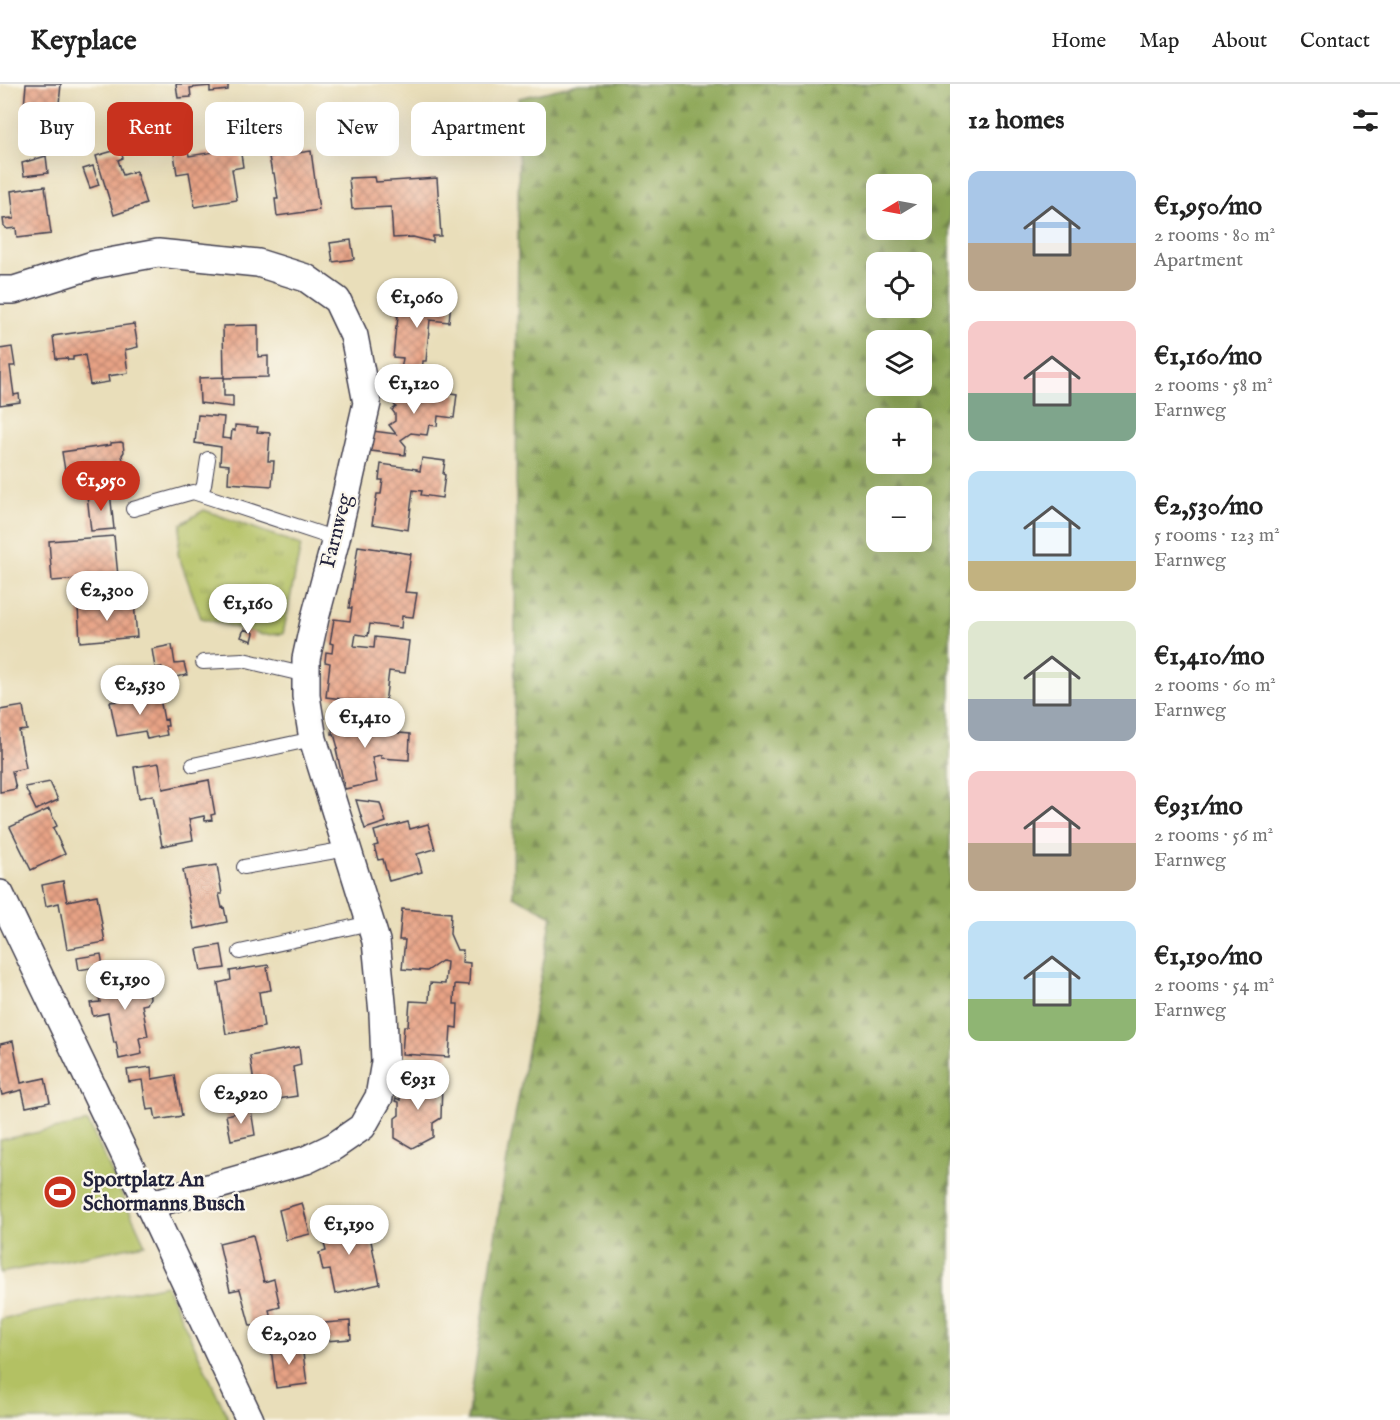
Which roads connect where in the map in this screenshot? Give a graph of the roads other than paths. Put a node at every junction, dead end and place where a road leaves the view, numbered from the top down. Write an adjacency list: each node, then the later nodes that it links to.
1 (0, 290): 5 (street, Farnweg)
2 (207, 459): 3 (lane)
3 (200, 494): 4 (lane); 5 (lane)
4 (132, 509)
5 (336, 539): 7 (street, Farnweg)
6 (203, 662): 7 (lane)
7 (306, 675): 8 (street, Farnweg)
8 (314, 739): 9 (lane); 10 (street, Farnweg)
9 (193, 765)
10 (347, 849): 11 (lane); 13 (street, Farnweg)
11 (244, 867)
12 (0, 894): 15 (street)
13 (370, 923): 14 (lane); 15 (street, Farnweg)
14 (240, 952)
15 (149, 1205): 16 (street)
16 (250, 1420)

